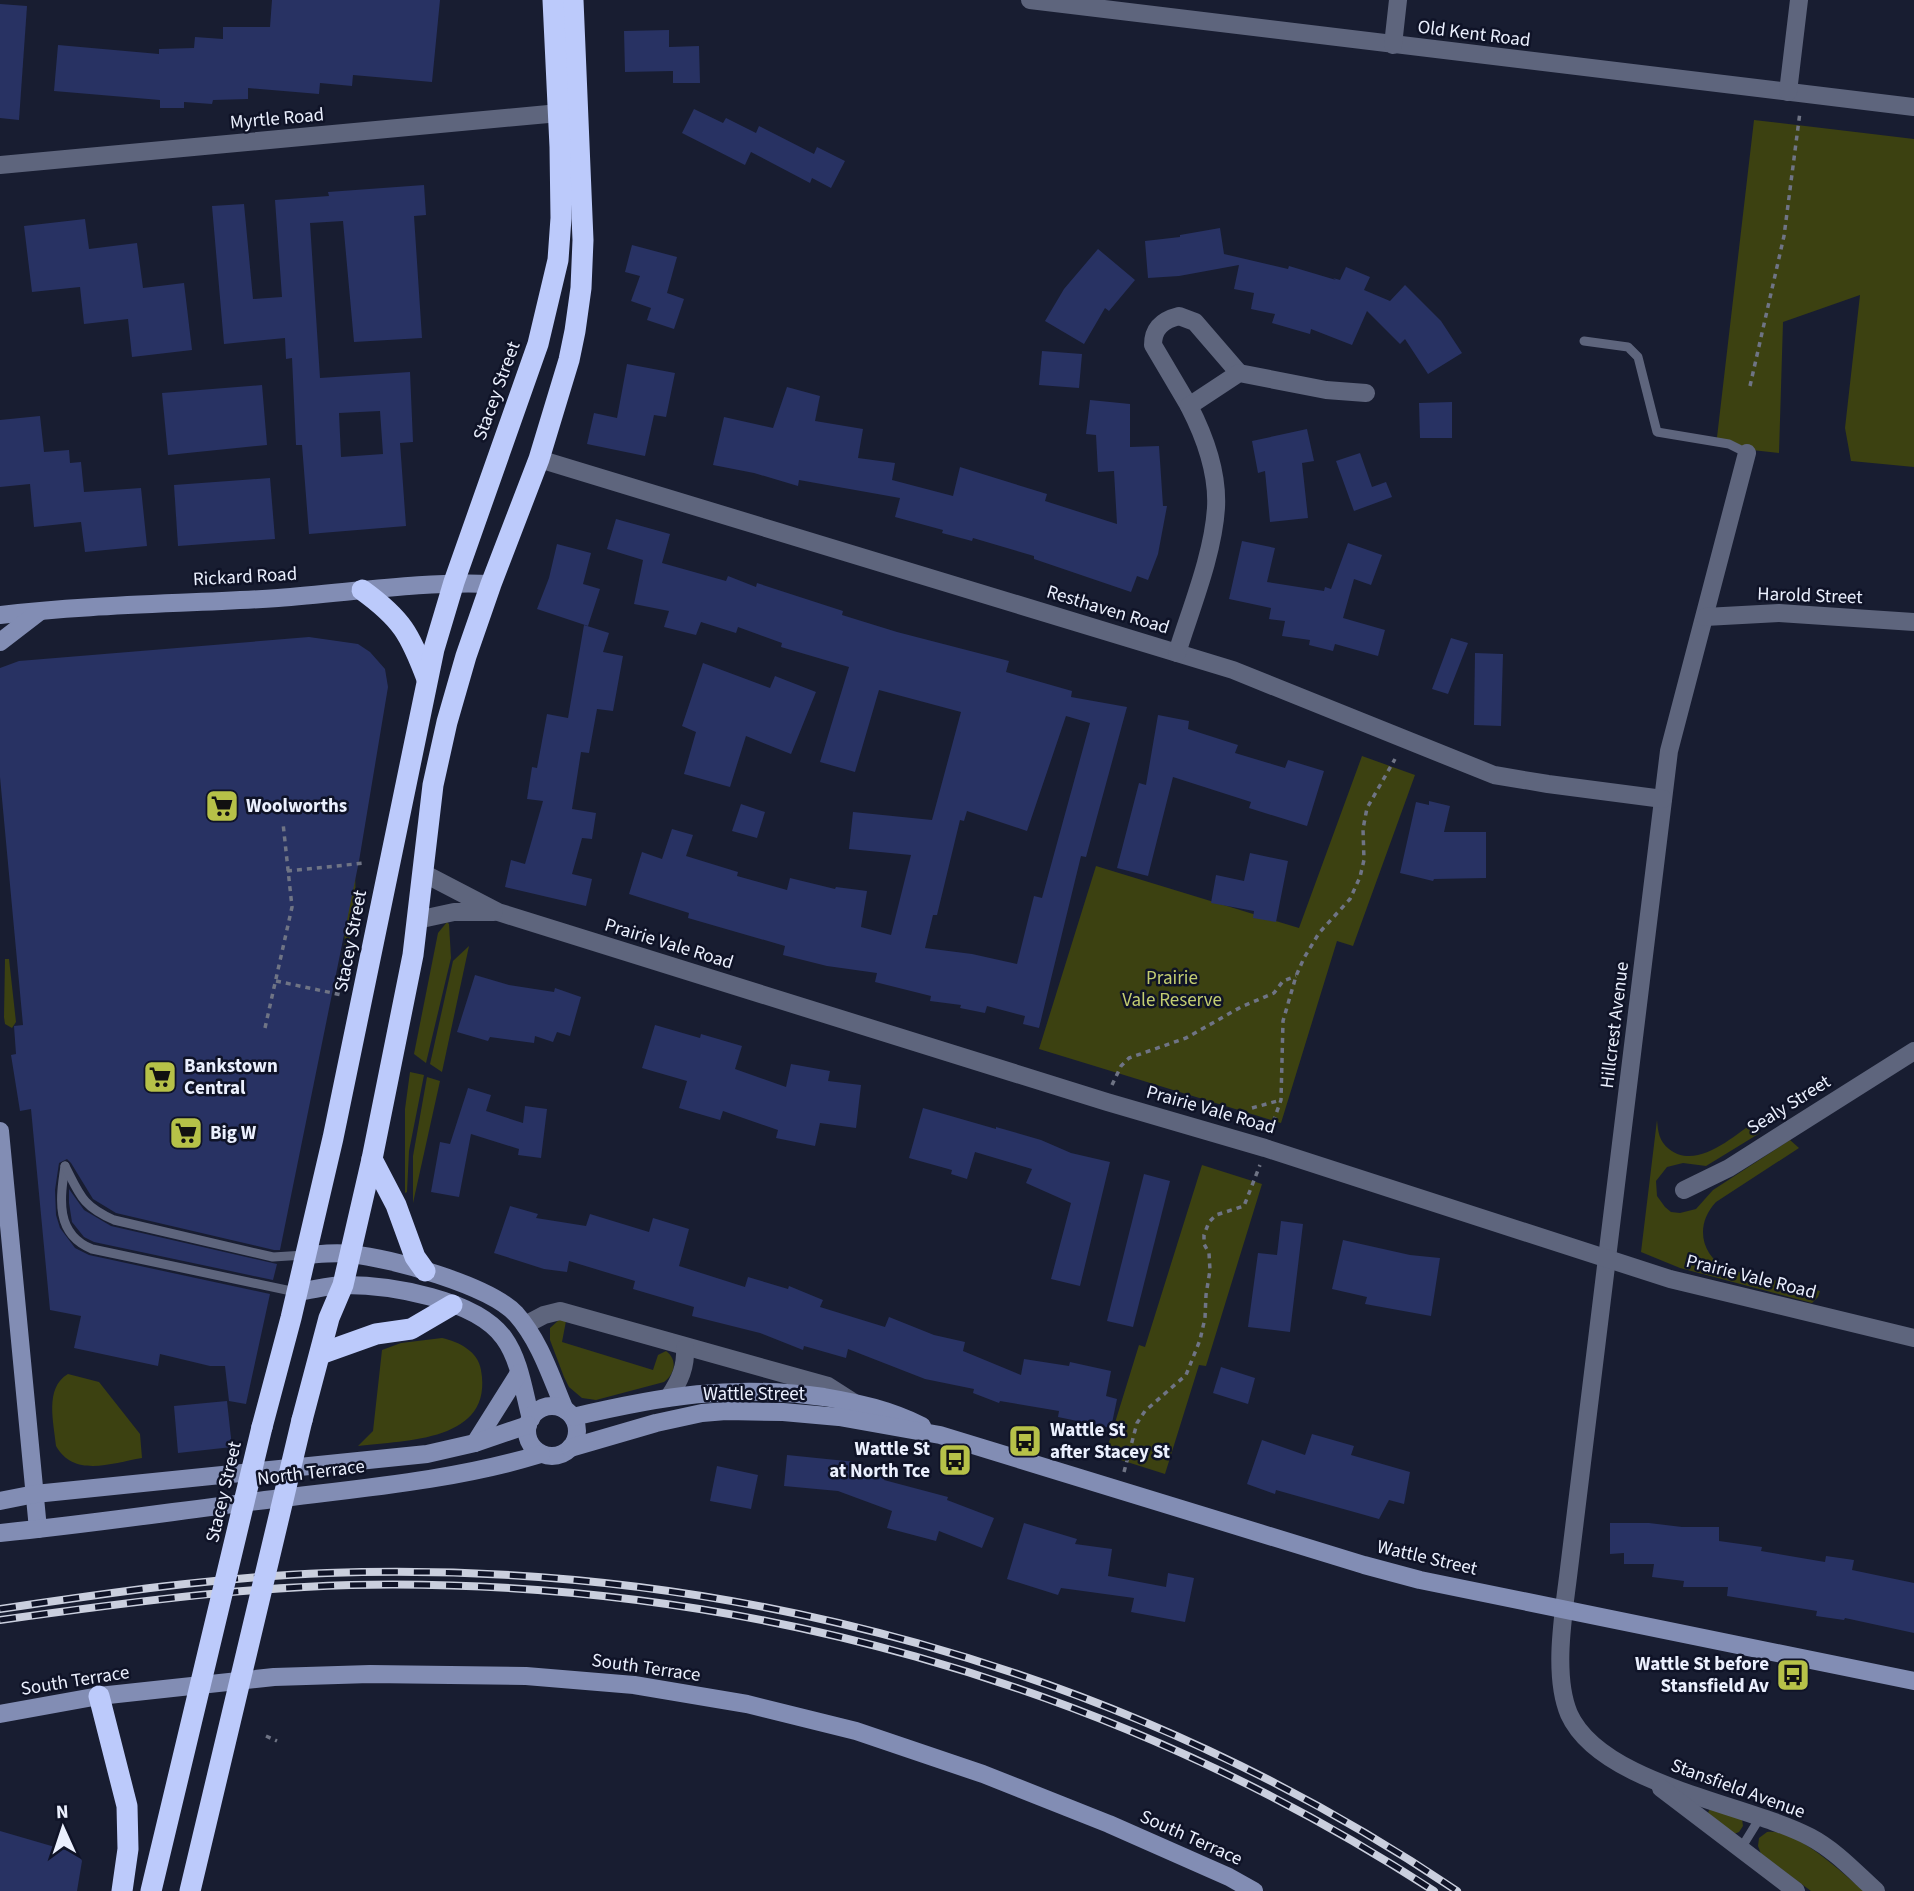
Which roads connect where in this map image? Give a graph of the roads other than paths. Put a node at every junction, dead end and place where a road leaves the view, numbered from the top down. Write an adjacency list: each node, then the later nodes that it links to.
1 (553, 0): 9 (highway, Stacey Street)
2 (573, 0): 16 (highway)
3 (1030, 0): 6 (street, Old Kent Road)
4 (1398, 0): 6 (street)
5 (1799, 0): 7 (street)
6 (1393, 45): 7 (street, Old Kent Road)
7 (1788, 92): 8 (street, Old Kent Road)
8 (1914, 107)
9 (559, 113): 10 (street, Myrtle Road); 17 (highway, Stacey Street)
10 (0, 165)
11 (1584, 341): 15 (lane)
12 (1238, 373): 13 (street); 14 (street); 14 (street)
13 (1366, 393)
14 (1189, 405): 25 (street)
15 (1747, 453): 22 (street, Hillcrest Avenue)
16 (539, 459): 18 (highway); 25 (street, Resthaven Road)
17 (454, 582): 18 (main road, Rickard Road); 19 (main road, Rickard Road); 26 (highway, Stacey Street)
18 (491, 584): 28 (highway)
19 (362, 590): 20 (main road, Rickard Road); 26 (highway)
20 (42, 610): 21 (main road, Rickard Road); 24 (main road)
21 (0, 615)
22 (1705, 617): 23 (street, Harold Street); 27 (street, Hillcrest Avenue)
23 (1914, 622)
24 (0, 642)
25 (1177, 653): 27 (street, Resthaven Road)
26 (427, 679): 36 (highway, Stacey Street)
27 (1663, 799): 37 (street, Hillcrest Avenue)
28 (423, 873): 29 (street, Prairie Vale Road); 30 (highway)
29 (498, 912): 30 (street, Prairie Vale Road); 37 (street, Prairie Vale Road)
30 (417, 920): 33 (highway)
31 (1914, 1051): 34 (street, Sealy Street)
32 (0, 1130): 55 (main road)
33 (372, 1159): 35 (highway); 38 (highway)
34 (1684, 1190)
35 (349, 1253): 36 (main road); 38 (main road); 39 (highway)
36 (307, 1255): 40 (highway, Stacey Street); 40 (lane)
37 (1608, 1259): 43 (street, Prairie Vale Road); 59 (street, Hillcrest Avenue)
38 (425, 1271): 42 (main road)
39 (343, 1285): 40 (main road); 41 (main road); 45 (highway)
40 (298, 1292): 67 (highway, Stacey Street, bridge)
41 (452, 1305): 45 (highway); 46 (main road)
42 (525, 1325): 44 (street, Wattle Street); 49 (main road)
43 (1914, 1338)
44 (685, 1348): 47 (street, Wattle Street); 48 (street, Wattle Street)
45 (320, 1354): 68 (highway, bridge)
46 (519, 1373): 50 (main road); 52 (main road)
47 (669, 1397): 48 (main road, Wattle Street); 49 (main road, Wattle Street)
48 (853, 1402): 51 (main road, Wattle Street)
49 (569, 1413): 50 (main road); 53 (main road)
50 (529, 1422): 52 (main road, North Terrace); 54 (main road)
51 (940, 1435): 53 (main road, Wattle Street); 59 (main road, Wattle Street)
52 (475, 1443): 55 (main road, North Terrace)
53 (570, 1448): 54 (main road)
54 (541, 1454): 57 (main road, North Terrace)
55 (35, 1494): 56 (main road, North Terrace); 57 (main road)
56 (0, 1501)
57 (38, 1529): 58 (main road, North Terrace)
58 (0, 1533)
59 (1564, 1610): 60 (main road, Wattle Street); 63 (street, Stansfield Avenue)
60 (1914, 1681)
61 (99, 1696): 62 (main road, South Terrace); 66 (highway); 69 (main road, South Terrace)
62 (0, 1714)
63 (1651, 1779): 64 (street, Stansfield Avenue); 65 (street, Stansfield Avenue)
64 (1761, 1816): 65 (lane); 71 (street, Stansfield Avenue)
65 (1740, 1850): 70 (street, Stansfield Avenue)
66 (122, 1891)
67 (151, 1891)
68 (190, 1891)
69 (1254, 1891)
70 (1797, 1891)
71 (1876, 1891)

